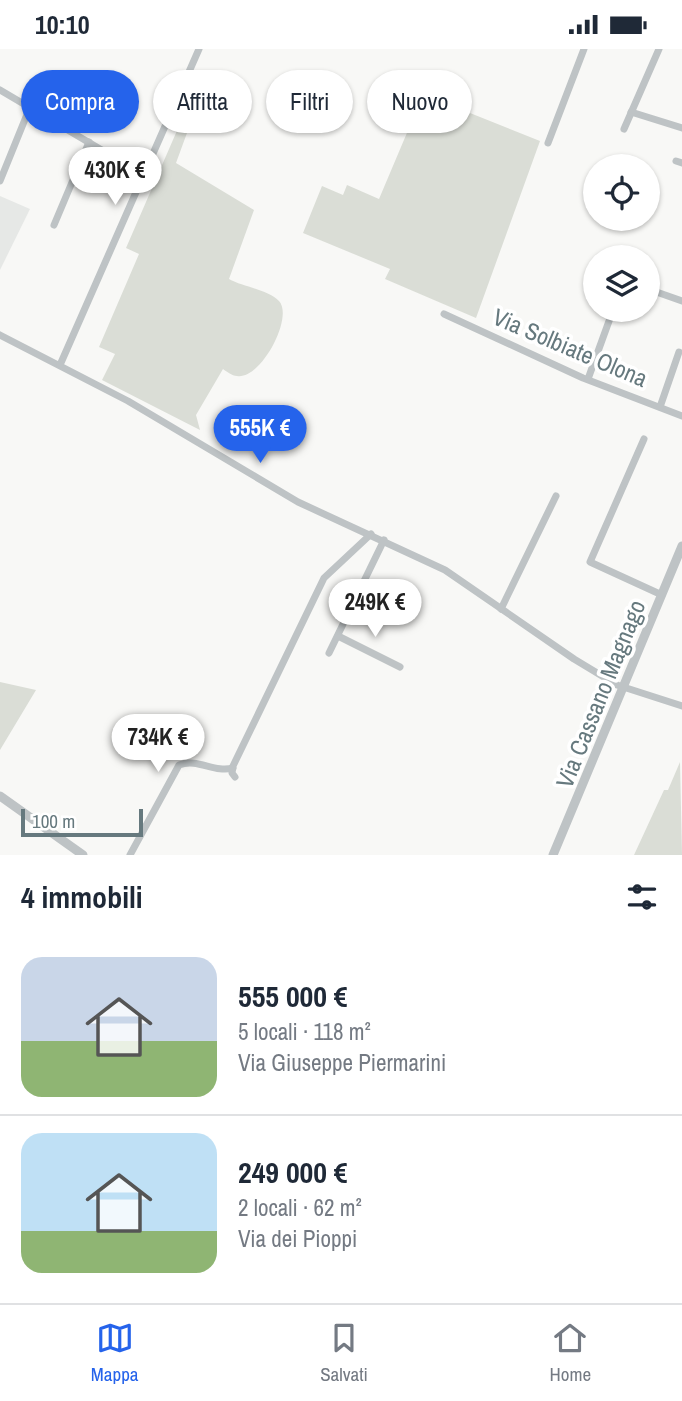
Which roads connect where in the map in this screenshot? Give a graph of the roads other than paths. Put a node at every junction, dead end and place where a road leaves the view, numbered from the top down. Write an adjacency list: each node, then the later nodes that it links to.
1 (198, 49): 13 (street)
2 (584, 49): 12 (street)
3 (659, 49): 6 (street)
4 (0, 90): 5 (street)
5 (21, 102)
6 (631, 112): 7 (street); 9 (street)
7 (682, 128)
8 (21, 129): 14 (street)
9 (624, 129)
10 (74, 133): 11 (street)
11 (89, 142): 13 (street); 15 (street)
12 (548, 143)
13 (144, 175): 22 (street)
14 (0, 181)
15 (54, 225)
16 (660, 294): 17 (street)
17 (682, 302)
18 (444, 314): 23 (street, Via Solbiate Olona)
19 (609, 322): 23 (street)
20 (0, 335): 22 (street)
21 (679, 352): 24 (street)
22 (60, 365): 28 (street)
23 (588, 379): 24 (street, Via Solbiate Olona)
24 (660, 407): 25 (street, Via Solbiate Olona)
25 (682, 416)
26 (644, 439): 31 (street)
27 (556, 496): 32 (street)
28 (370, 534): 29 (street); 38 (street)
29 (384, 540): 32 (street); 33 (street)
30 (682, 546): 31 (street, Via Cassano Magnago)
31 (662, 595): 36 (street, Via Cassano Magnago)
32 (501, 609): 36 (street)
33 (338, 636): 34 (street); 35 (street)
34 (329, 653)
35 (400, 667)
36 (625, 688): 37 (street); 43 (street, Via Cassano Magnago)
37 (682, 706)
38 (233, 768): 39 (street); 42 (street)
39 (235, 777)
40 (0, 796): 41 (street)
41 (83, 855)
42 (130, 855)
43 (553, 855)

